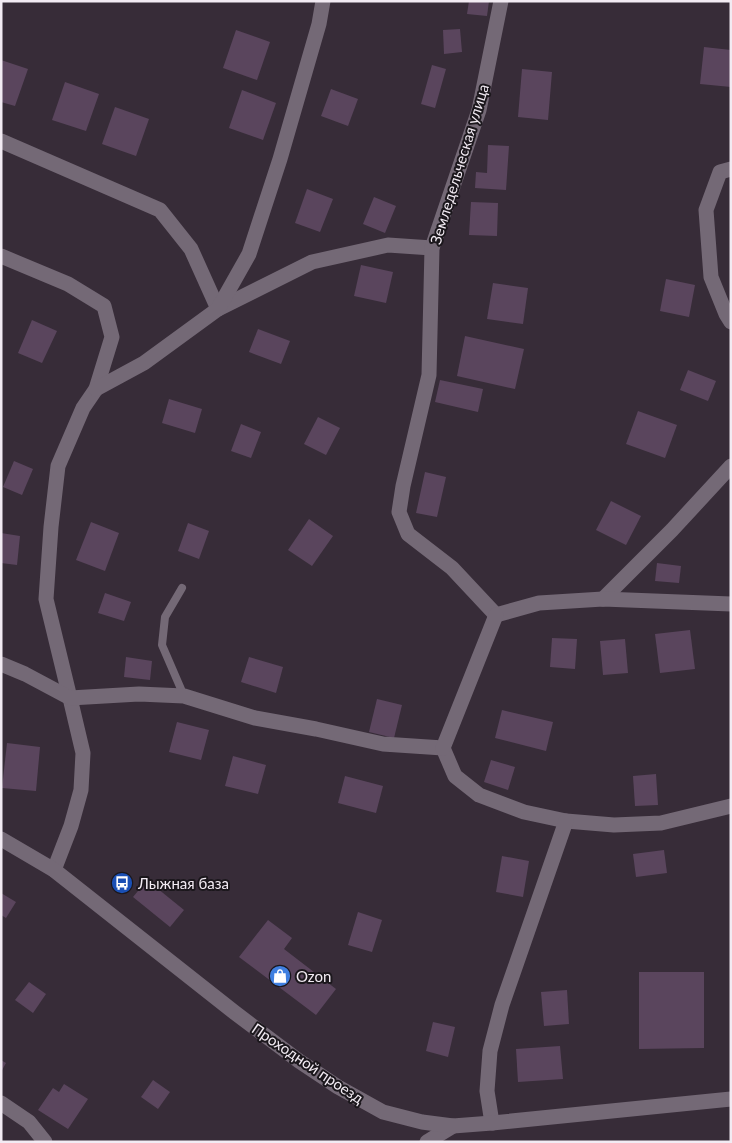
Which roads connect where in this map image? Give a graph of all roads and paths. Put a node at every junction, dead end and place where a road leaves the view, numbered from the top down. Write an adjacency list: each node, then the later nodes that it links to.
1 (323, 1): 7 (street)
2 (501, 1): 5 (street, Земледельческая улица)
3 (1, 141): 7 (street)
4 (731, 169): 8 (street)
5 (432, 248): 7 (street); 14 (street, Земледельческая улица)
6 (1, 256): 9 (street)
7 (218, 309): 9 (street)
8 (731, 322)
9 (96, 389): 17 (street)
10 (731, 466): 12 (street)
11 (182, 588): 16 (lane)
12 (603, 599): 13 (street); 14 (street)
13 (731, 604)
14 (496, 615): 18 (street)
15 (1, 664): 17 (street)
16 (184, 696): 17 (street); 18 (street)
17 (70, 698): 22 (street)
18 (443, 748): 20 (street)
19 (731, 806): 20 (street)
20 (566, 821): 25 (street)
21 (1, 839): 22 (street, Проходной проезд)
22 (54, 870): 26 (street, Проходной проезд)
23 (731, 1100): 25 (street, Проходной проезд)
24 (1, 1103): 27 (street)
25 (492, 1123): 26 (street, Проходной проезд)
26 (453, 1126): 28 (street)
27 (45, 1142)
28 (426, 1142)

